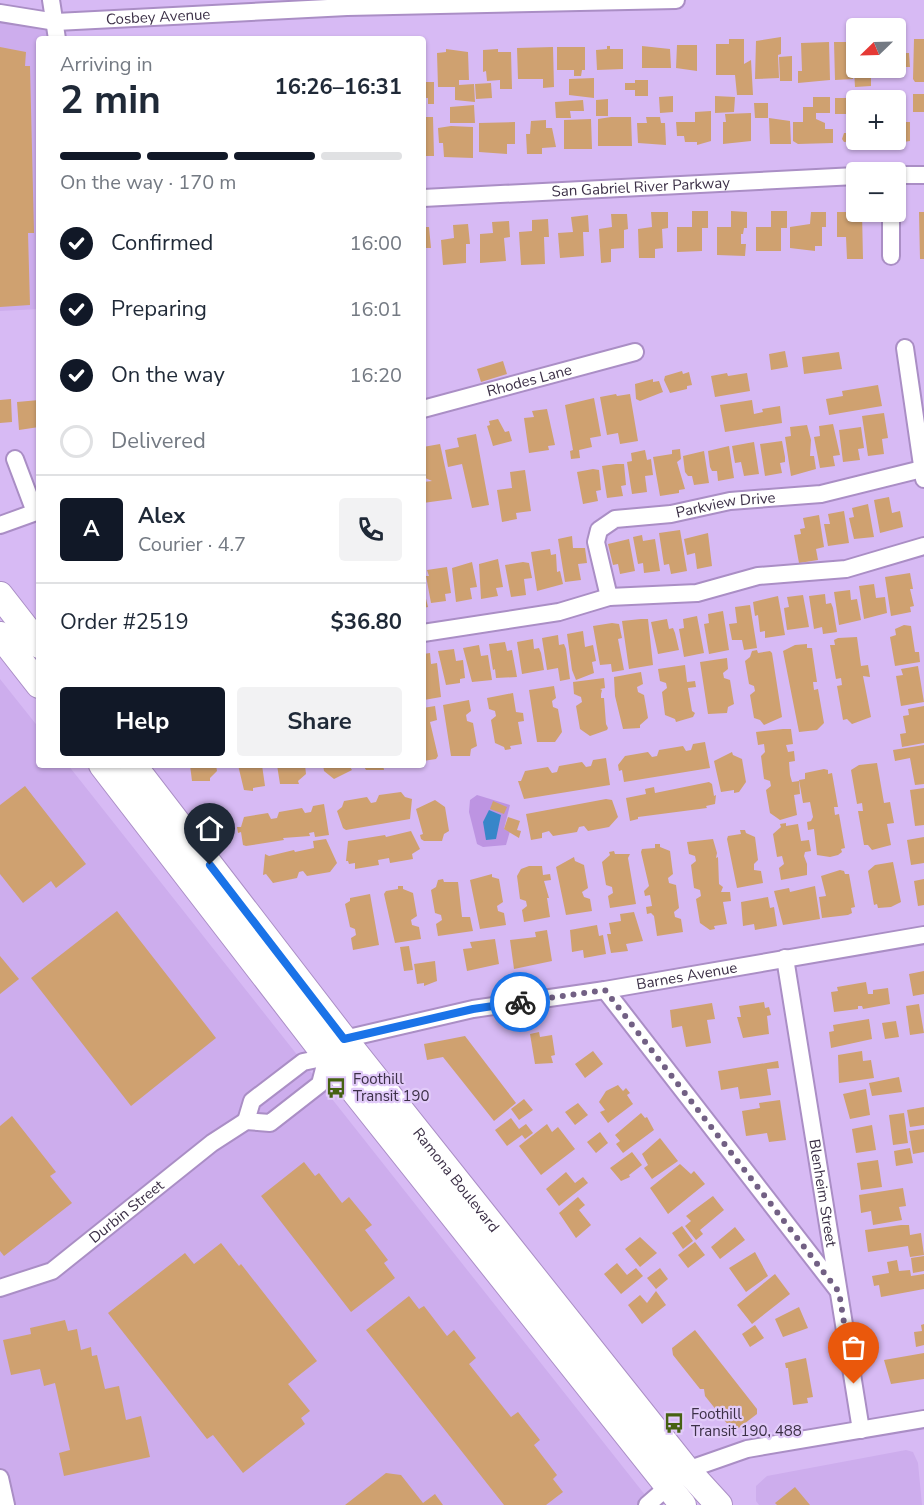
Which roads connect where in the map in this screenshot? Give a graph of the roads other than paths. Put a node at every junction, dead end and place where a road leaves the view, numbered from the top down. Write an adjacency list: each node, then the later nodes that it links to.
1 (51, 0): 5 (street)
2 (676, 0): 3 (street, Cosbey Avenue)
3 (347, 4): 5 (street, Cosbey Avenue)
4 (0, 13): 5 (street, Cosbey Avenue)
5 (57, 31)
6 (906, 175): 7 (street)
7 (924, 175)
8 (846, 177): 9 (street, San Gabriel River Parkway)
9 (426, 198)
10 (891, 222): 11 (street)
11 (891, 256)
12 (905, 348): 16 (street)
13 (635, 352): 14 (street, Rhodes Lane)
14 (426, 408)
15 (15, 459): 17 (street)
16 (923, 475): 22 (street, Parkview Drive)
17 (36, 510)
18 (36, 512): 19 (street)
19 (0, 525)
20 (924, 546): 22 (street)
21 (0, 595): 25 (main road)
22 (609, 597): 23 (street)
23 (426, 633)
24 (0, 635): 26 (main road)
25 (36, 641)
26 (36, 681)
27 (104, 768): 32 (main road, Ramona Boulevard)
28 (134, 768): 32 (main road, Ramona Boulevard)
29 (924, 935): 30 (street, Barnes Avenue)
30 (785, 958): 31 (street, Barnes Avenue); 35 (street, Blenheim Street)
31 (605, 990): 32 (street, Barnes Avenue); 35 (street)
32 (336, 1048): 33 (street, Durbin Street); 33 (street, Durbin Street); 39 (main road, Ramona Boulevard)
33 (246, 1121): 34 (street, Durbin Street)
34 (0, 1288)
35 (839, 1292): 37 (street, Blenheim Street)
36 (924, 1419): 37 (street)
37 (861, 1430): 39 (street)
38 (0, 1479): 40 (street)
39 (680, 1487): 41 (street); 42 (main road, Ramona Boulevard)
40 (6, 1505)
41 (647, 1505)
42 (719, 1505)

